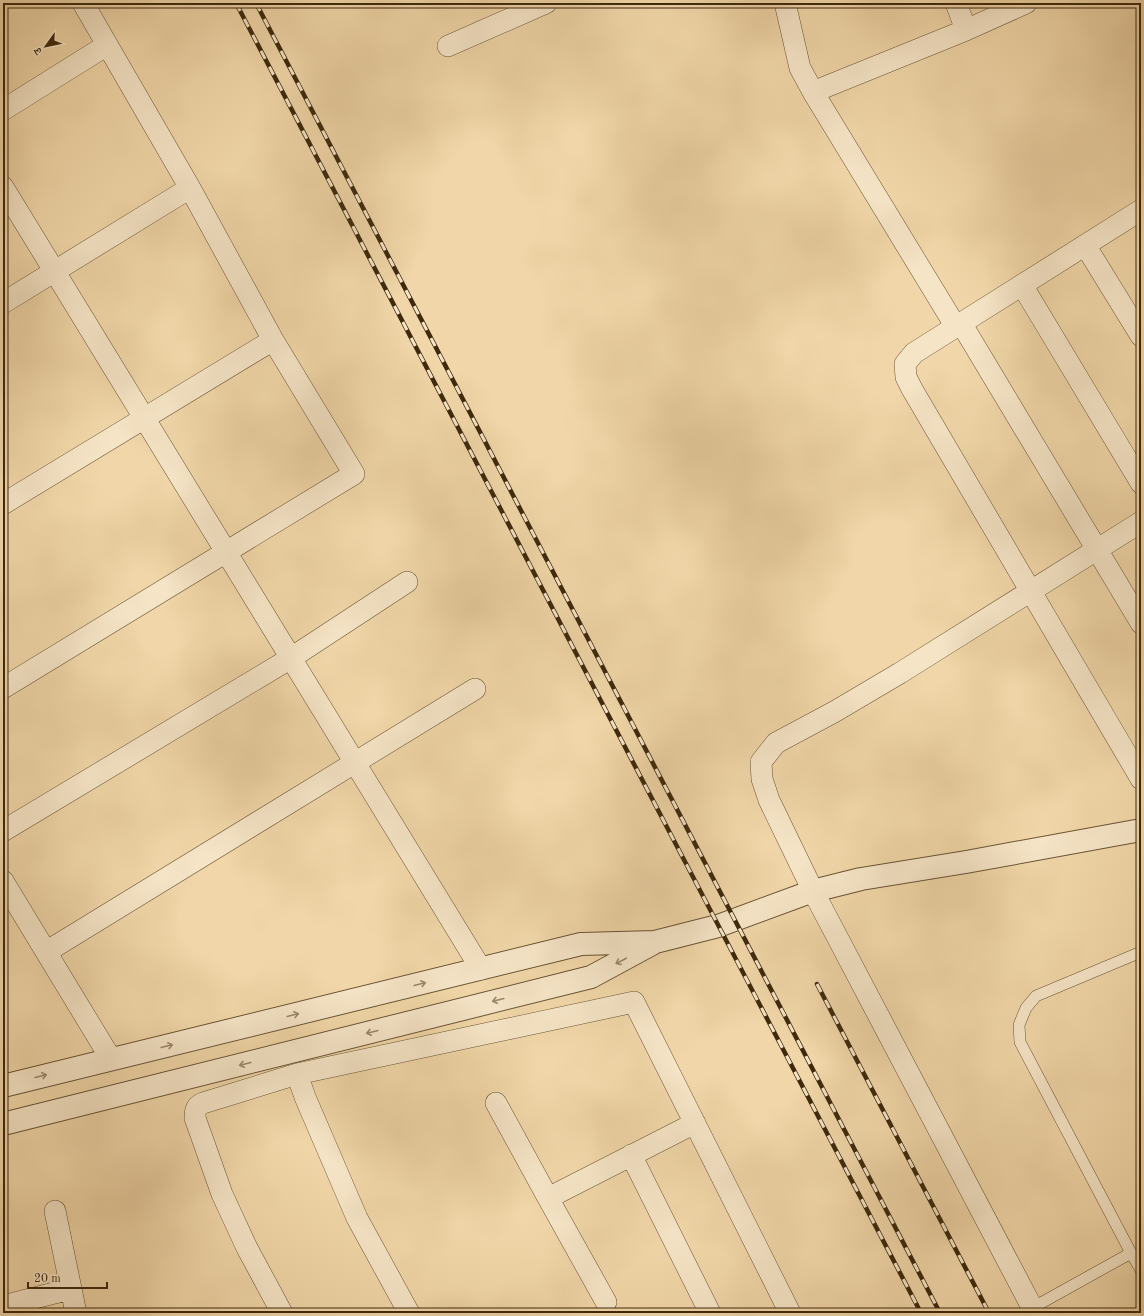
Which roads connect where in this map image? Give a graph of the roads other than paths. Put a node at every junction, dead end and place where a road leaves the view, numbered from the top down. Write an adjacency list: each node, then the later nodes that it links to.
1 (83, 3): 7 (street)
2 (546, 3): 8 (street)
3 (785, 3): 9 (street)
4 (956, 3): 6 (street)
5 (1026, 3): 6 (street)
6 (966, 30): 9 (street)
7 (107, 45): 10 (street); 12 (street)
8 (448, 46)
9 (812, 92): 18 (street)
10 (3, 110)
11 (3, 188): 15 (street)
12 (190, 188): 15 (street); 20 (street)
13 (1141, 210): 14 (street)
14 (1085, 245): 16 (street); 19 (street)
15 (54, 271): 17 (street); 21 (street)
16 (1022, 285): 18 (street); 22 (street)
17 (3, 303)
18 (958, 325): 25 (street); 28 (street)
19 (1141, 336)
20 (272, 340): 21 (street); 26 (street)
21 (145, 418): 23 (street); 26 (street)
22 (1141, 483)
23 (3, 504)
24 (1141, 522): 25 (street)
25 (1097, 550): 28 (street); 29 (street)
26 (226, 551): 30 (street); 31 (street)
27 (407, 582): 30 (street)
28 (1031, 591): 34 (street); 38 (street)
29 (1141, 623)
30 (291, 658): 33 (street); 36 (street)
31 (3, 688)
32 (475, 689): 33 (street)
33 (355, 763): 40 (street); 42 (street)
34 (1141, 779)
35 (1141, 830): 38 (street)
36 (3, 831)
37 (3, 881): 40 (street)
38 (813, 891): 39 (street); 57 (street)
39 (655, 942): 42 (street); 48 (street, one-way to 48)
40 (46, 952): 43 (street)
41 (1141, 952): 52 (lane)
42 (481, 969): 43 (street, one-way to 42)
43 (111, 1059): 45 (street, one-way to 43)
44 (297, 1074): 47 (street); 59 (street); 60 (street)
45 (3, 1086)
46 (496, 1103): 50 (street)
47 (695, 1123): 49 (street); 62 (street)
48 (3, 1124)
49 (631, 1155): 50 (street); 61 (street)
50 (548, 1198): 55 (street)
51 (56, 1211): 54 (street)
52 (1131, 1253): 53 (lane); 57 (lane)
53 (1141, 1270)
54 (70, 1289): 56 (street); 58 (street)
55 (606, 1302)
56 (3, 1306)
57 (1034, 1310)
58 (76, 1313)
59 (282, 1313)
60 (409, 1313)
61 (710, 1313)
62 (790, 1313)

